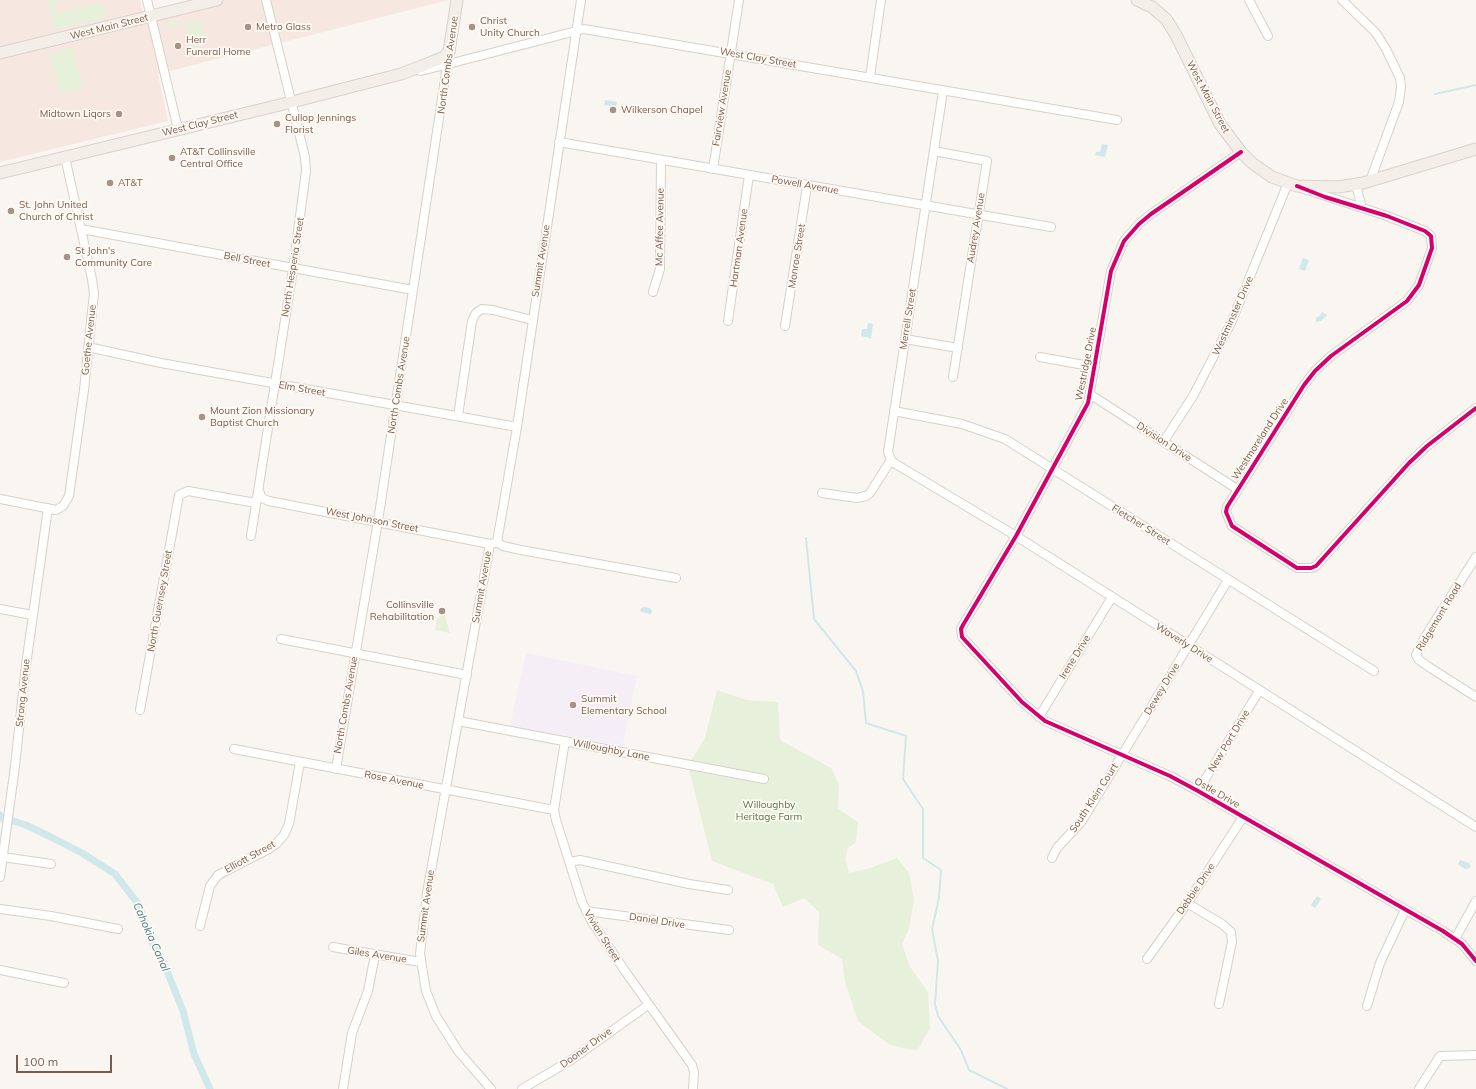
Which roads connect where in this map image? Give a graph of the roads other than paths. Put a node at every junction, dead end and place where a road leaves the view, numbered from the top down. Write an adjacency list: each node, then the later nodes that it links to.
1 (147, 0): 11 (street)
2 (217, 0): 11 (main road, West Main Street)
3 (266, 0): 21 (street, North Hesperia Street)
4 (457, 0): 14 (main road, North Combs Avenue)
5 (581, 0): 12 (street, Summit Avenue)
6 (738, 0): 16 (street, Fairview Avenue)
7 (881, 0): 19 (street)
8 (1137, 0): 27 (main road, West Main Street)
9 (1249, 0): 13 (street)
10 (1342, 0): 33 (street)
11 (150, 17): 15 (main road, West Main Street); 23 (street)
12 (577, 29): 16 (street, West Clay Street); 17 (street, West Clay Street); 24 (street, Summit Avenue)
13 (1268, 36)
14 (449, 52): 17 (street, North Combs Avenue); 18 (main road, West Clay Street)
15 (0, 53)
16 (731, 53): 19 (street, West Clay Street); 30 (street, Fairview Avenue)
17 (448, 64): 18 (street, West Clay Street); 43 (street, North Combs Avenue)
18 (401, 74): 21 (main road, West Clay Street)
19 (870, 77): 20 (street, West Clay Street)
20 (943, 91): 22 (street, West Clay Street); 26 (street, Merrell Street)
21 (292, 102): 23 (main road, West Clay Street); 42 (street, North Hesperia Street)
22 (1117, 120)
23 (178, 129): 28 (main road, West Clay Street)
24 (559, 142): 29 (street, Powell Avenue); 45 (street, Summit Avenue)
25 (1476, 149): 33 (main road, West Main Street)
26 (934, 151): 37 (street, Merrell Street); 39 (street, Audrey Avenue)
27 (1241, 152): 34 (main road, West Main Street); 52 (street, Westridge Drive)
28 (65, 157): 31 (main road, West Clay Street); 41 (street, Goethe Avenue)
29 (661, 160): 30 (street, Powell Avenue); 44 (street, Mc Affee Avenue)
30 (712, 169): 32 (street, Powell Avenue)
31 (0, 173)
32 (749, 175): 36 (street, Powell Avenue); 46 (street, Hartman Avenue)
33 (1370, 181): 35 (main road, West Main Street)
34 (1292, 184): 35 (main road, West Main Street); 38 (street, Westmoreland Drive); 61 (street, Westminster Drive)
35 (1356, 185): 38 (street)
36 (807, 186): 37 (street, Powell Avenue); 47 (street, Monroe Street)
37 (925, 206): 39 (street, Powell Avenue); 48 (street, Merrell Street)
38 (1362, 208): 64 (street, Westmoreland Drive)
39 (978, 215): 40 (street, Powell Avenue); 50 (street, Audrey Avenue)
40 (1051, 228)
41 (81, 229): 42 (street, Bell Street); 49 (street, Goethe Avenue)
42 (293, 269): 43 (street, Bell Street); 54 (street, North Hesperia Street)
43 (413, 290): 56 (street, North Combs Avenue)
44 (652, 292)
45 (532, 320): 59 (street); 60 (street, Summit Avenue)
46 (728, 321)
47 (785, 326)
48 (905, 338): 50 (street); 58 (street, Merrell Street)
49 (88, 347): 54 (street, Elm Street); 69 (street, Goethe Avenue)
50 (958, 348): 53 (street, Audrey Avenue)
51 (1040, 357): 52 (street)
52 (1095, 367): 55 (street, Westridge Drive)
53 (953, 377)
54 (275, 384): 56 (street, Elm Street); 65 (street, North Hesperia Street)
55 (1091, 395): 61 (street, Division Drive); 63 (street, Westridge Drive)
56 (396, 406): 59 (street, Elm Street); 70 (street, North Combs Avenue)
57 (1476, 408): 64 (street, Westmoreland Drive)
58 (894, 411): 62 (street, Merrell Street); 63 (street, Fletcher Street)
59 (458, 416): 60 (street, Elm Street)
60 (517, 427): 73 (street, Summit Avenue)
61 (1164, 441): 64 (street, Division Drive)
62 (891, 460): 66 (street); 72 (street, Waverly Drive)
63 (1052, 469): 72 (street, Westridge Drive); 76 (street, Fletcher Street)
64 (1237, 489)
65 (259, 491): 68 (street, North Hesperia Street); 70 (street, West Johnson Street)
66 (822, 493)
67 (0, 498): 69 (street)
68 (256, 503): 71 (street, North Hesperia Street); 88 (street, North Guernsey Street)
69 (48, 508): 79 (street, Strong Avenue)
70 (378, 522): 73 (street, West Johnson Street); 83 (street, North Combs Avenue)
71 (251, 536)
72 (1016, 536): 77 (street, Waverly Drive); 80 (street, Westridge Drive)
73 (494, 543): 75 (street, West Johnson Street); 85 (street, Summit Avenue)
74 (1476, 557): 87 (street, Ridgemont Road)
75 (676, 578)
76 (1228, 580): 82 (street, Dewey Drive); 84 (street, Fletcher Street)
77 (1112, 598): 82 (street, Waverly Drive); 89 (street, Irene Drive)
78 (0, 609): 79 (street)
79 (32, 615): 102 (street, Strong Avenue)
80 (961, 632): 89 (street, Ostle Drive)
81 (281, 639): 83 (street)
82 (1188, 645): 86 (street, Waverly Drive); 93 (street, Dewey Drive)
83 (355, 653): 85 (street); 95 (street, North Combs Avenue)
84 (1374, 671)
85 (467, 675): 90 (street, Summit Avenue)
86 (1260, 691): 98 (street, New Port Drive); 101 (street, Waverly Drive)
87 (1476, 697)
88 (140, 710)
89 (1039, 717): 93 (street, Ostle Drive)
90 (458, 721): 91 (street, Willoughby Lane); 97 (street, Summit Avenue)
91 (565, 741): 96 (street, Willoughby Lane); 99 (street, Vivian Street)
92 (234, 749): 94 (street, Rose Avenue)
93 (1122, 756): 98 (street, Ostle Drive); 103 (street, South Klein Court)
94 (300, 762): 95 (street, Rose Avenue); 113 (street, Elliott Street)
95 (336, 769): 97 (street, Rose Avenue)
96 (764, 779)
97 (446, 790): 99 (street, Rose Avenue); 121 (street, Summit Avenue)
98 (1198, 791): 100 (street, Ostle Drive)
99 (554, 810): 104 (street, Vivian Street)
100 (1243, 817): 109 (street, Debbie Drive); 111 (street, Ostle Drive)
101 (1476, 827)
102 (2, 855): 105 (street); 106 (street, Strong Avenue)
103 (1052, 858)
104 (570, 862): 107 (street); 112 (street, Vivian Street)
105 (51, 864)
106 (0, 877)
107 (728, 890)
108 (1476, 901): 116 (street)
109 (1188, 903): 119 (street, Debbie Drive); 124 (street)
110 (0, 909): 114 (street)
111 (1405, 910): 116 (street, Ostle Drive); 126 (street)
112 (586, 911): 115 (street, Daniel Drive); 125 (street, Vivian Street)
113 (200, 926)
114 (118, 929)
115 (729, 930)
116 (1455, 939): 120 (street, Ostle Drive)
117 (333, 947): 118 (street, Giles Avenue)
118 (375, 955): 121 (street, Giles Avenue); 128 (street)
119 (1147, 959)
120 (1476, 961)
121 (420, 962): 129 (street, Summit Avenue)
122 (0, 970): 123 (street)
123 (64, 983)
124 (1219, 1004)
125 (648, 1005): 130 (street, Dooner Drive); 131 (street, Vivian Street)
126 (1367, 1006)
127 (1476, 1055): 132 (street)
128 (343, 1089)
129 (491, 1089)
130 (522, 1089)
131 (693, 1089)
132 (1419, 1089)

